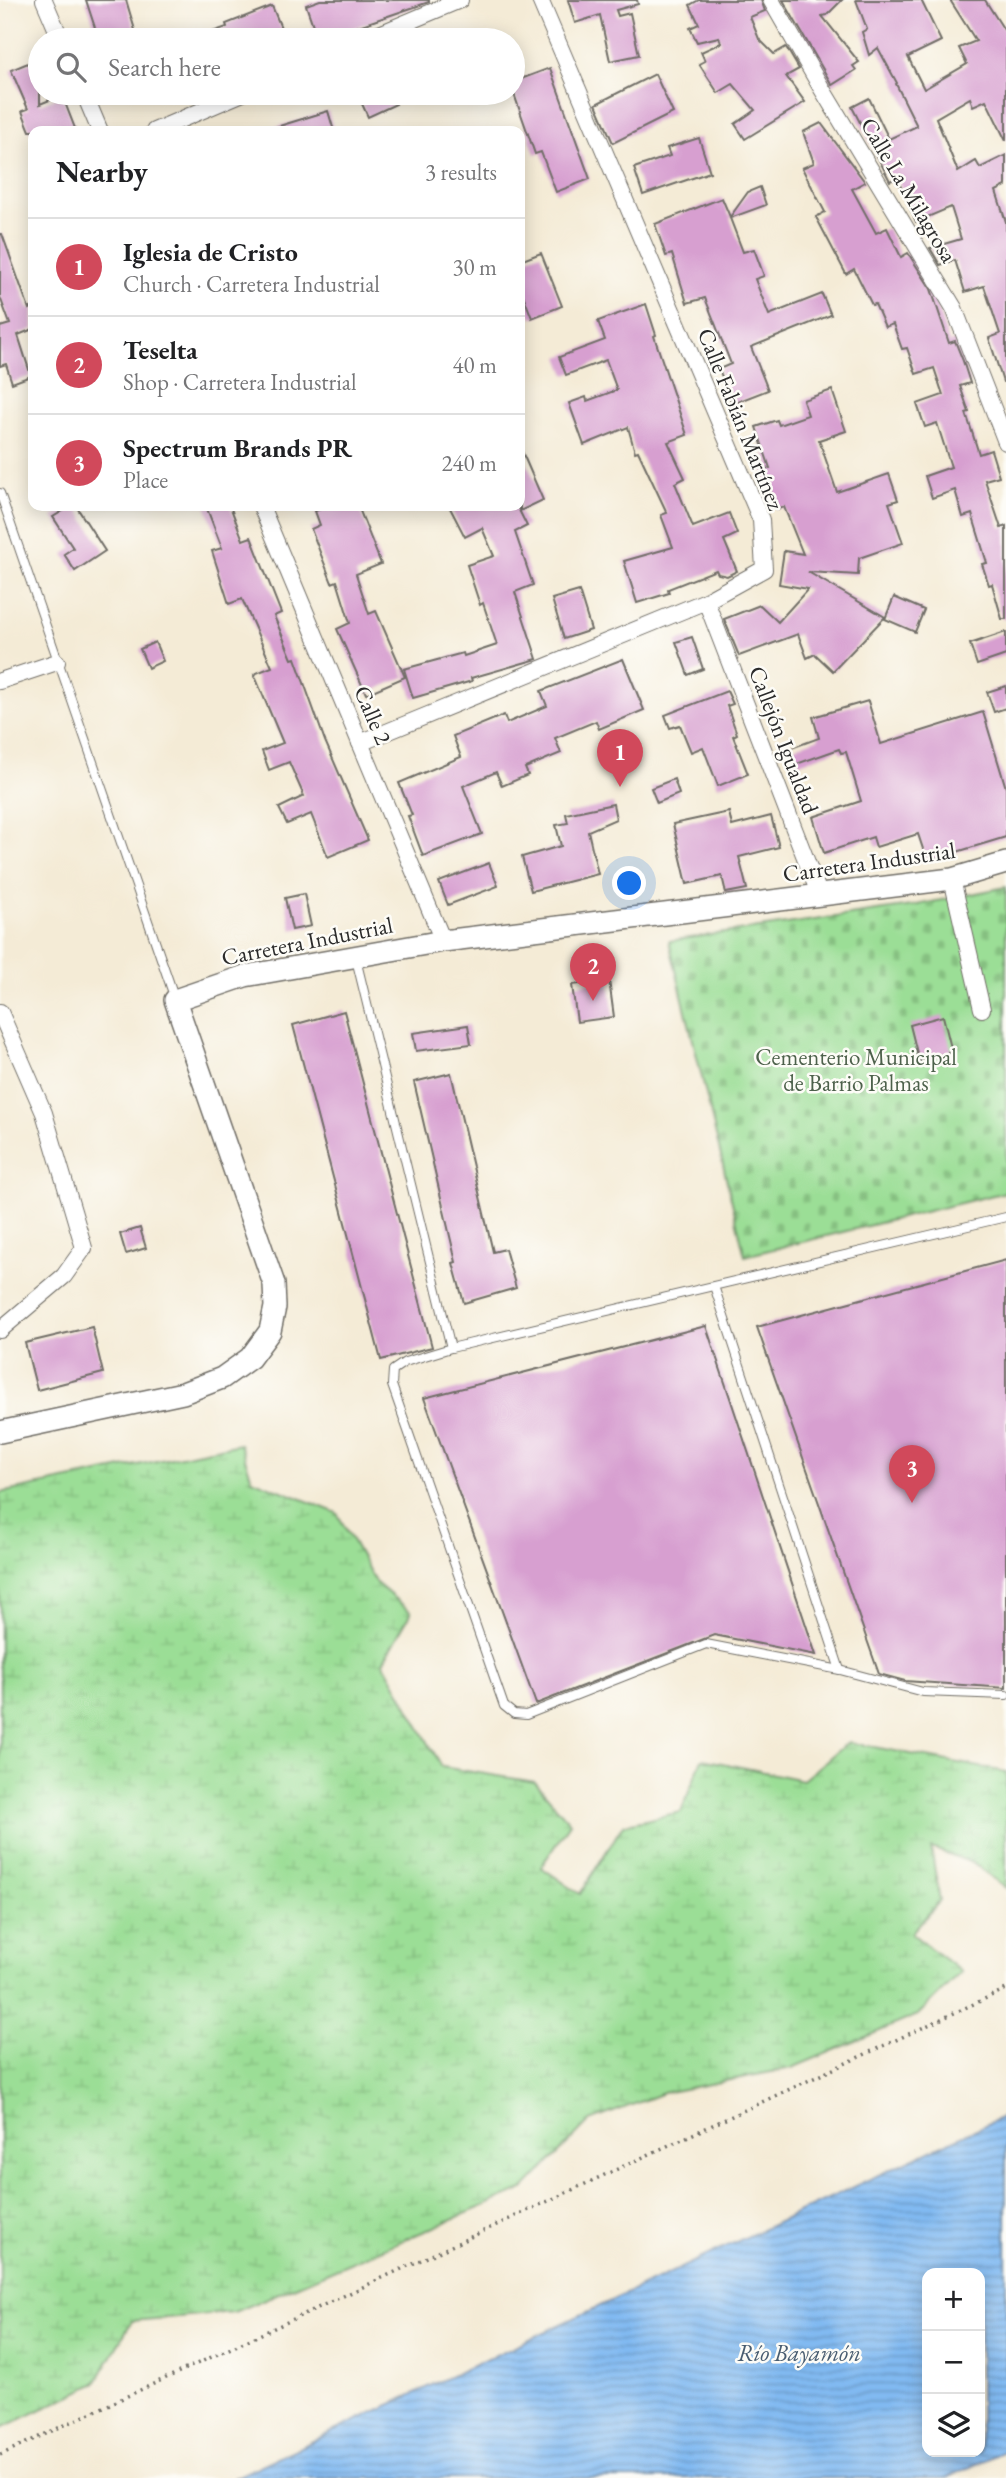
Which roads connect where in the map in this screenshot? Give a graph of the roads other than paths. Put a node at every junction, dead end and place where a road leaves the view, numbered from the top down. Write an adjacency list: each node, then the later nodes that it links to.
1 (44, 0): 5 (street)
2 (540, 0): 14 (street, Calle Fabián Martínez)
3 (771, 0): 11 (street, Calle La Milagrosa)
4 (455, 1): 6 (street)
5 (56, 28)
6 (393, 28)
7 (89, 105): 9 (street)
8 (215, 105): 10 (street)
9 (98, 126)
10 (166, 126)
11 (1006, 442)
12 (0, 493): 15 (lane)
13 (263, 511): 17 (street, Calle 2)
14 (706, 601): 17 (street, Calle Fabián Martínez); 20 (street, Callejón Igualdad)
15 (57, 663): 16 (street); 23 (lane)
16 (0, 681)
17 (360, 743): 21 (street, Calle 2)
18 (1006, 863): 19 (street, Carretera Industrial)
19 (952, 879): 20 (street, Carretera Industrial); 24 (street)
20 (820, 896): 21 (street, Carretera Industrial)
21 (443, 941): 22 (street, Carretera Industrial)
22 (355, 956): 23 (street, Carretera Industrial); 29 (lane)
23 (175, 1000): 30 (street)
24 (982, 1009)
25 (0, 1012): 28 (street)
26 (1006, 1217): 27 (lane)
27 (714, 1286): 29 (lane); 31 (lane)
28 (0, 1330)
29 (451, 1348): 31 (lane)
30 (0, 1432)
31 (840, 1670): 32 (lane)
32 (1006, 1695)

